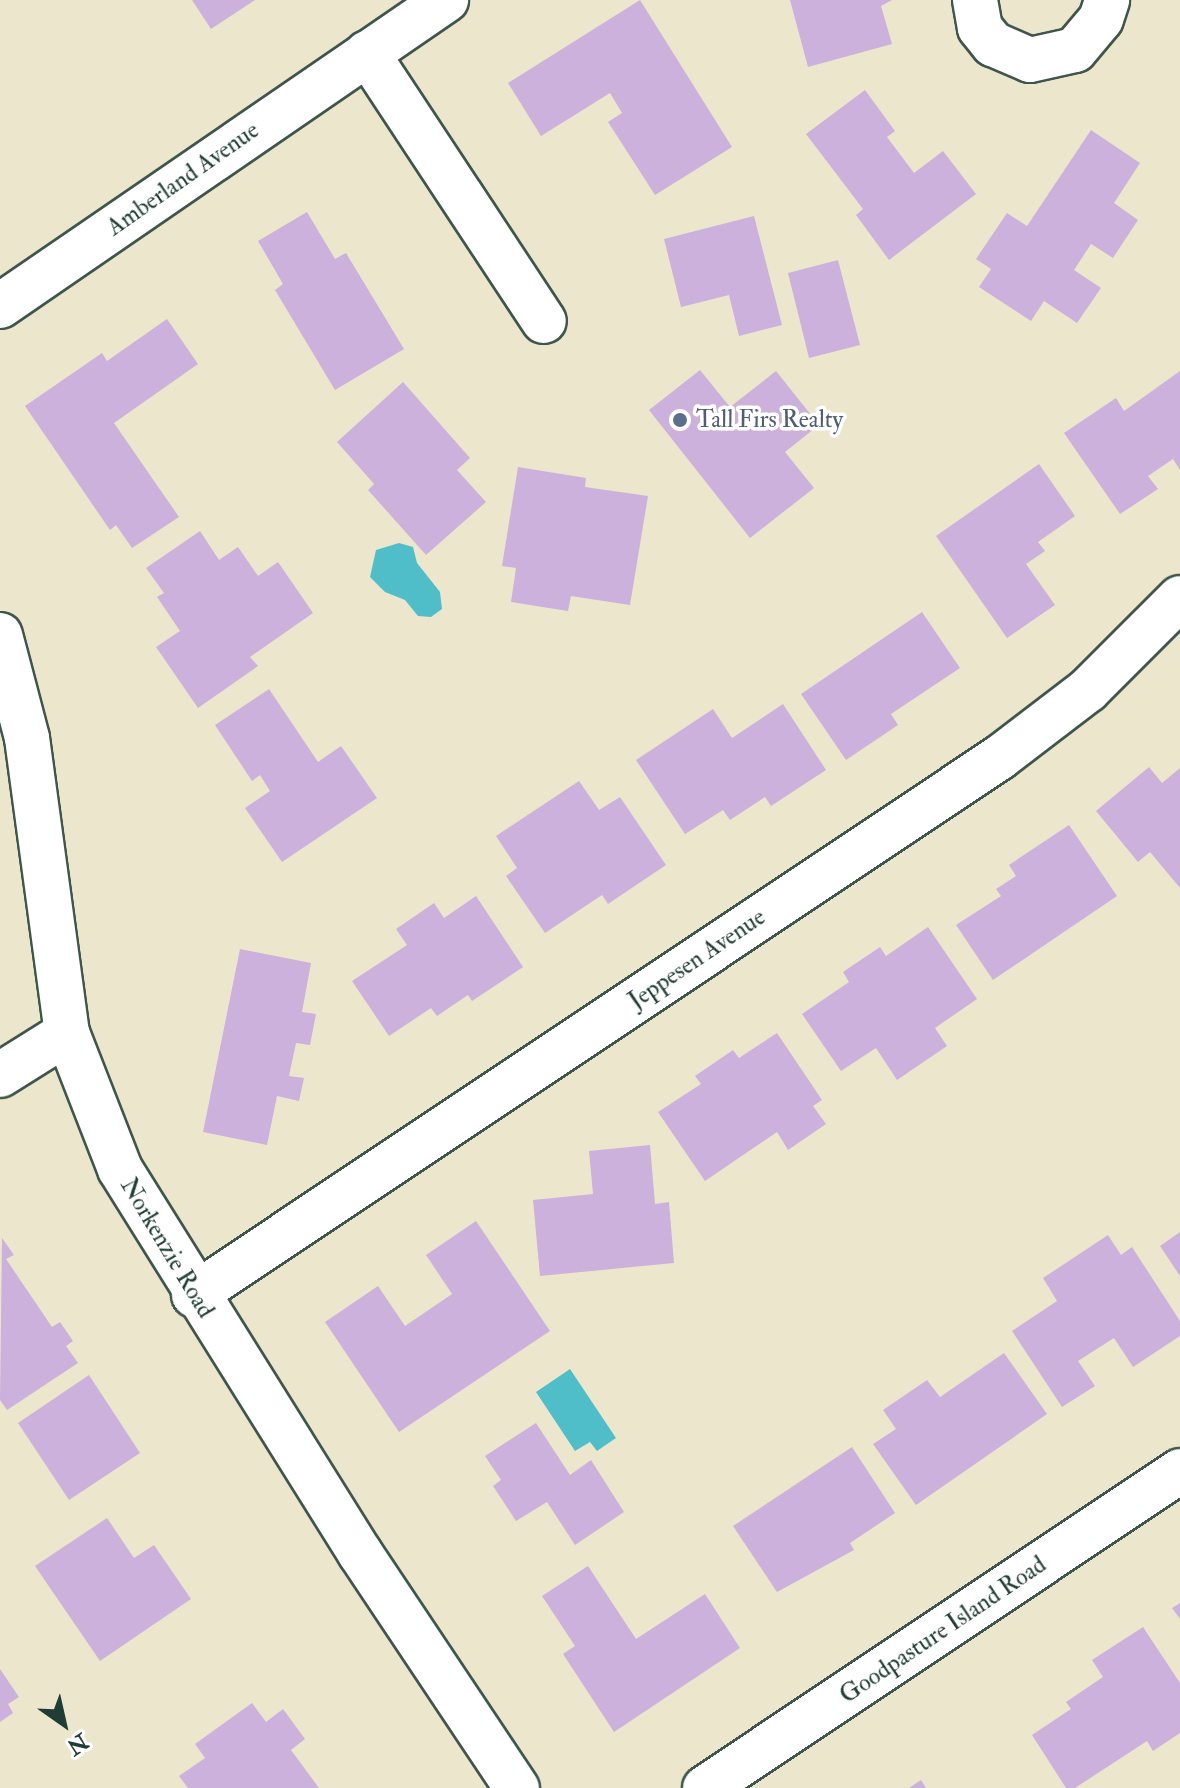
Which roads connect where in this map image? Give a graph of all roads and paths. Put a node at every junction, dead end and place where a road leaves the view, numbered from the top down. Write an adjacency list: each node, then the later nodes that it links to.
1 (446, 0): 4 (street, Amberland Avenue)
2 (975, 0): 3 (street)
3 (1107, 0)
4 (367, 53): 5 (street, Amberland Avenue); 6 (street)
5 (0, 306)
6 (544, 321)
7 (1180, 598): 11 (street, Jeppesen Avenue)
8 (0, 635): 9 (street, Norkenzie Road)
9 (67, 1033): 10 (street); 11 (street, Norkenzie Road)
10 (0, 1075)
11 (194, 1295): 13 (street, Norkenzie Road)
12 (1180, 1471): 14 (street, Goodpasture Island Road)
13 (517, 1788)
14 (705, 1788)

